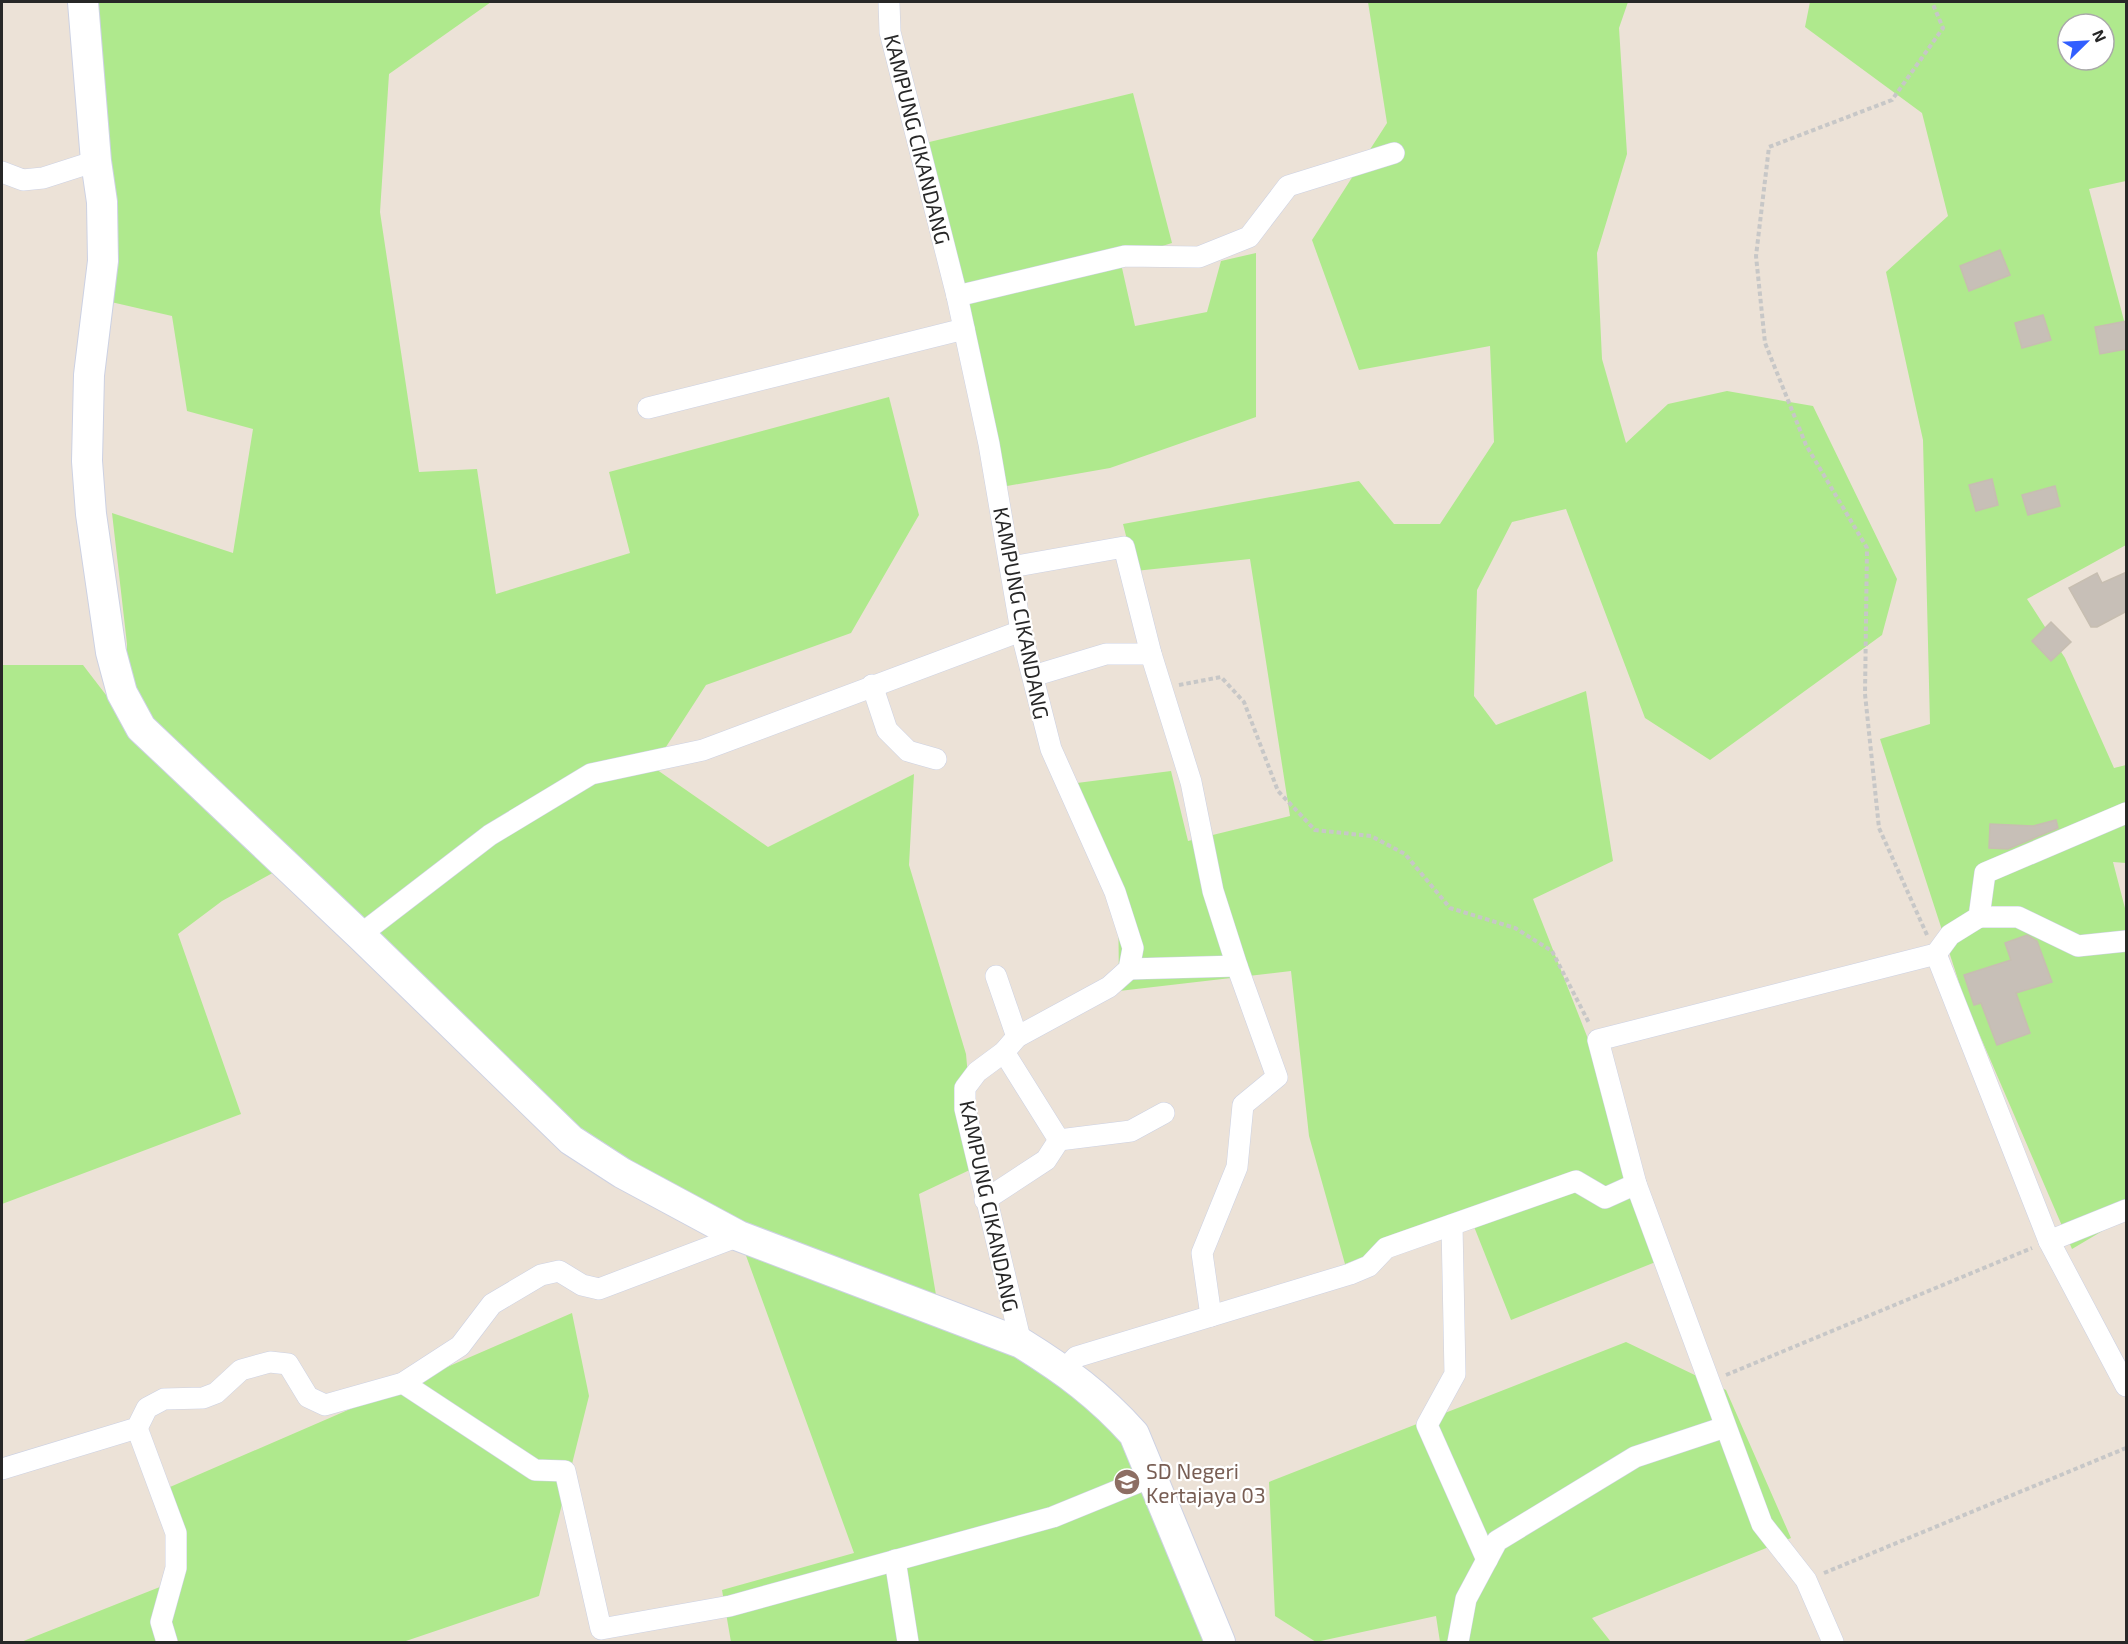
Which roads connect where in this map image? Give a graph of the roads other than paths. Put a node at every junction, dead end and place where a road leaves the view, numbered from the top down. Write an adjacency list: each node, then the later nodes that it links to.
1 (82, 2): 4 (street)
2 (889, 2): 6 (street, KAMPUNG CIKANDANG)
3 (1394, 153): 6 (street)
4 (96, 161): 5 (street); 17 (street)
5 (2, 172)
6 (957, 296): 7 (street, KAMPUNG CIKANDANG)
7 (964, 329): 8 (street); 9 (street, KAMPUNG CIKANDANG)
8 (648, 408)
9 (1011, 567): 10 (street, KAMPUNG CIKANDANG); 11 (street)
10 (1021, 631): 12 (street, KAMPUNG CIKANDANG); 13 (street)
11 (1151, 654): 12 (street); 20 (street)
12 (1033, 676): 21 (street, KAMPUNG CIKANDANG)
13 (872, 685): 14 (street); 17 (street)
14 (936, 759)
15 (2127, 813): 16 (street)
16 (1979, 917): 18 (street); 19 (street)
17 (360, 935): 30 (street)
18 (2127, 940)
19 (1936, 954): 26 (street); 31 (street)
20 (1237, 966): 21 (street); 32 (street)
21 (1129, 969): 23 (street, KAMPUNG CIKANDANG)
22 (996, 976): 23 (street)
23 (1011, 1045): 25 (street); 27 (street, KAMPUNG CIKANDANG)
24 (1164, 1113): 25 (street)
25 (1059, 1140): 27 (street)
26 (1635, 1184): 29 (street); 37 (street)
27 (985, 1200): 33 (street, KAMPUNG CIKANDANG)
28 (2127, 1210): 31 (street)
29 (1452, 1224): 32 (street); 42 (street)
30 (739, 1236): 33 (street); 35 (street)
31 (2049, 1241): 36 (street)
32 (1211, 1316): 34 (street)
33 (1022, 1343): 34 (street)
34 (1064, 1370): 40 (street)
35 (403, 1383): 38 (street); 41 (street)
36 (2127, 1386)
37 (1725, 1427): 42 (street); 47 (street)
38 (137, 1428): 39 (street); 43 (street)
39 (2, 1468)
40 (1151, 1477): 41 (street); 45 (street)
41 (896, 1560): 44 (street)
42 (1487, 1560): 46 (street)
43 (167, 1642)
44 (908, 1642)
45 (1220, 1642)
46 (1458, 1642)
47 (1833, 1642)

